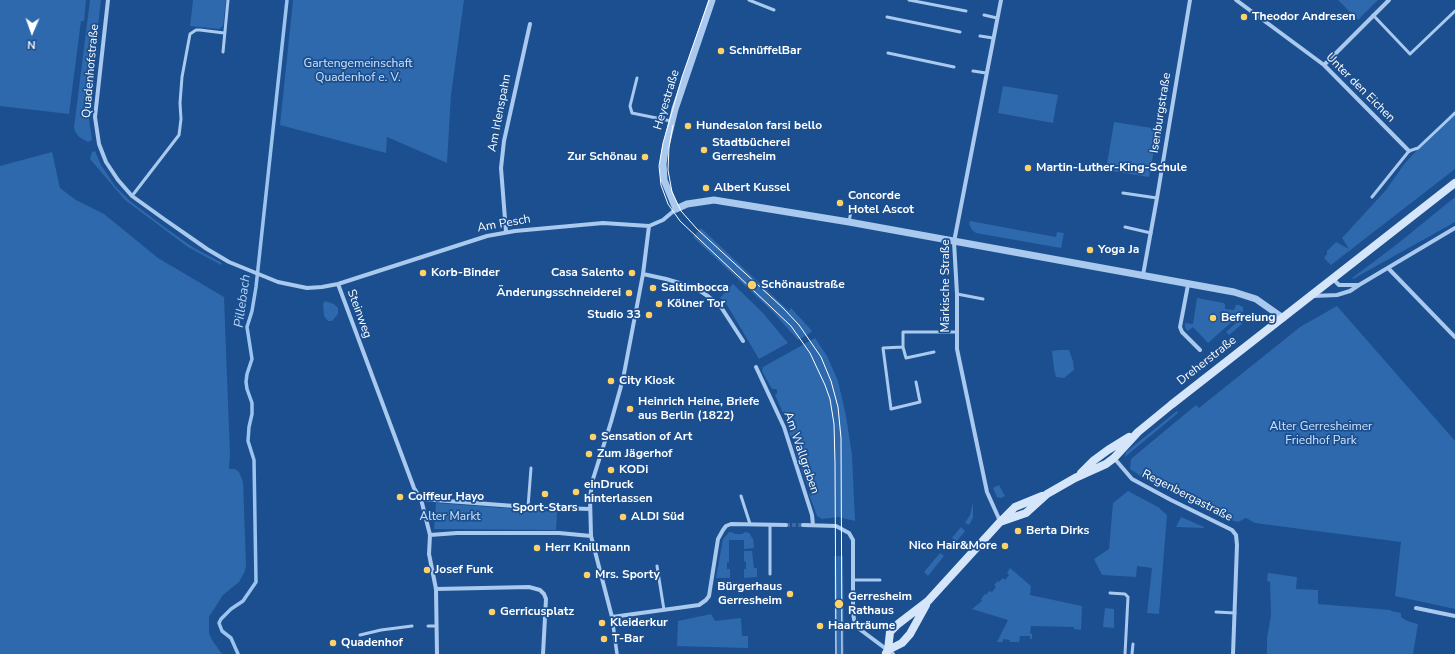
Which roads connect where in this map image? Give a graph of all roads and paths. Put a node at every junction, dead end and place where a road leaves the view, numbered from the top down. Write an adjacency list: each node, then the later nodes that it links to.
1 (108, 0): 31 (street, Quadenhofstraße)
2 (228, 0): 19 (lane)
3 (712, 0): 30 (street, Heyestraße)
4 (748, 0): 10 (lane)
5 (909, 0): 12 (lane)
6 (1001, 0): 16 (street, Märkische Straße)
7 (1190, 0): 37 (street, Isenburgstraße)
8 (1236, 0): 24 (street, Unter den Eichen)
9 (1389, 0): 14 (street)
10 (774, 10)
11 (1455, 11): 14 (lane)
12 (966, 12)
13 (984, 15): 16 (lane)
14 (1373, 15): 24 (street)
15 (887, 17): 18 (lane)
16 (997, 18): 21 (street, Märkische Straße)
17 (530, 24): 44 (street, Am Irlenspahn)
18 (960, 32)
19 (224, 33): 22 (lane); 35 (lane)
20 (980, 36): 21 (lane)
21 (993, 38): 27 (street, Märkische Straße)
22 (222, 52)
23 (888, 53): 25 (lane)
24 (1324, 65): 32 (street, Unter den Eichen)
25 (954, 67)
26 (973, 70): 27 (lane)
27 (986, 73): 46 (street, Märkische Straße)
28 (636, 78): 30 (lane)
29 (1455, 114): 32 (lane)
30 (671, 121): 38 (street, Heyestraße)
31 (99, 144): 35 (street, Steinweg)
32 (1409, 151): 36 (lane)
33 (1455, 183): 50 (main road, Dreherstraße)
34 (1123, 193): 37 (lane)
35 (132, 196): 51 (street, Steinweg)
36 (1372, 197)
37 (1157, 198): 45 (street, Isenburgstraße)
38 (676, 209): 40 (street); 41 (street)
39 (851, 211): 40 (lane)
40 (849, 222): 46 (street)
41 (649, 226): 44 (street, Am Pesch); 48 (street)
42 (1125, 227): 45 (lane)
43 (1455, 228): 47 (street)
44 (506, 232): 51 (street, Am Pesch)
45 (1151, 233): 49 (street, Isenburgstraße)
46 (954, 242): 49 (street); 54 (street, Märkische Straße)
47 (1388, 268): 53 (street); 59 (street)
48 (643, 274): 60 (street); 73 (street)
49 (1143, 275): 52 (street)
50 (1333, 279): 53 (street); 55 (main road, Dreherstraße)
51 (338, 284): 71 (street, Steinweg)
52 (1188, 285): 57 (street); 62 (street)
53 (1359, 285): 55 (street)
54 (957, 294): 56 (lane); 58 (street, Märkische Straße)
55 (1311, 296): 57 (main road, Dreherstraße)
56 (983, 299)
57 (1283, 318): 66 (main road, Dreherstraße)
58 (957, 332): 61 (lane); 74 (street, Märkische Straße)
59 (1455, 337)
60 (742, 341)
61 (903, 347): 63 (lane); 65 (lane)
62 (1200, 350)
63 (934, 352)
64 (756, 367): 79 (street, Am Wallgraben)
65 (916, 382)
66 (1138, 432): 67 (main road, Dreherstraße); 69 (main road, Dreherstraße)
67 (1114, 458): 69 (main road, Dreherstraße); 92 (street, Regenbergastraße)
68 (531, 468): 72 (lane)
69 (1075, 478): 74 (main road, Dreherstraße)
70 (741, 496): 75 (lane)
71 (420, 499): 72 (street); 80 (street)
72 (528, 507): 73 (street)
73 (590, 509): 81 (street)
74 (1000, 522): 88 (main road, Dreherstraße)
75 (750, 524): 76 (street); 90 (street)
76 (770, 525): 77 (street); 83 (lane)
77 (786, 525)
78 (804, 525): 79 (street)
79 (813, 525): 84 (street)
80 (430, 535): 81 (street); 86 (street)
81 (591, 536): 94 (street)
82 (657, 566): 90 (lane)
83 (770, 574)
84 (853, 580): 85 (lane); 100 (street)
85 (880, 580)
86 (436, 590): 97 (street); 102 (street)
87 (1110, 593): 104 (lane)
88 (928, 601): 100 (main road, Dreherstraße); 100 (main road, Dreherstraße)
89 (1416, 608): 93 (street)
90 (664, 610): 94 (street)
91 (1216, 612): 92 (lane)
92 (1235, 613): 106 (street, Regenbergastraße)
93 (1455, 616)
94 (612, 617): 103 (street)
95 (412, 626): 98 (lane)
96 (428, 626): 97 (lane)
97 (436, 626): 101 (street)
98 (360, 636)
99 (1133, 644): 105 (lane)
100 (889, 653)
101 (437, 654)
102 (543, 654)
103 (617, 654)
104 (1125, 654)
105 (1132, 654)
106 (1233, 654)

